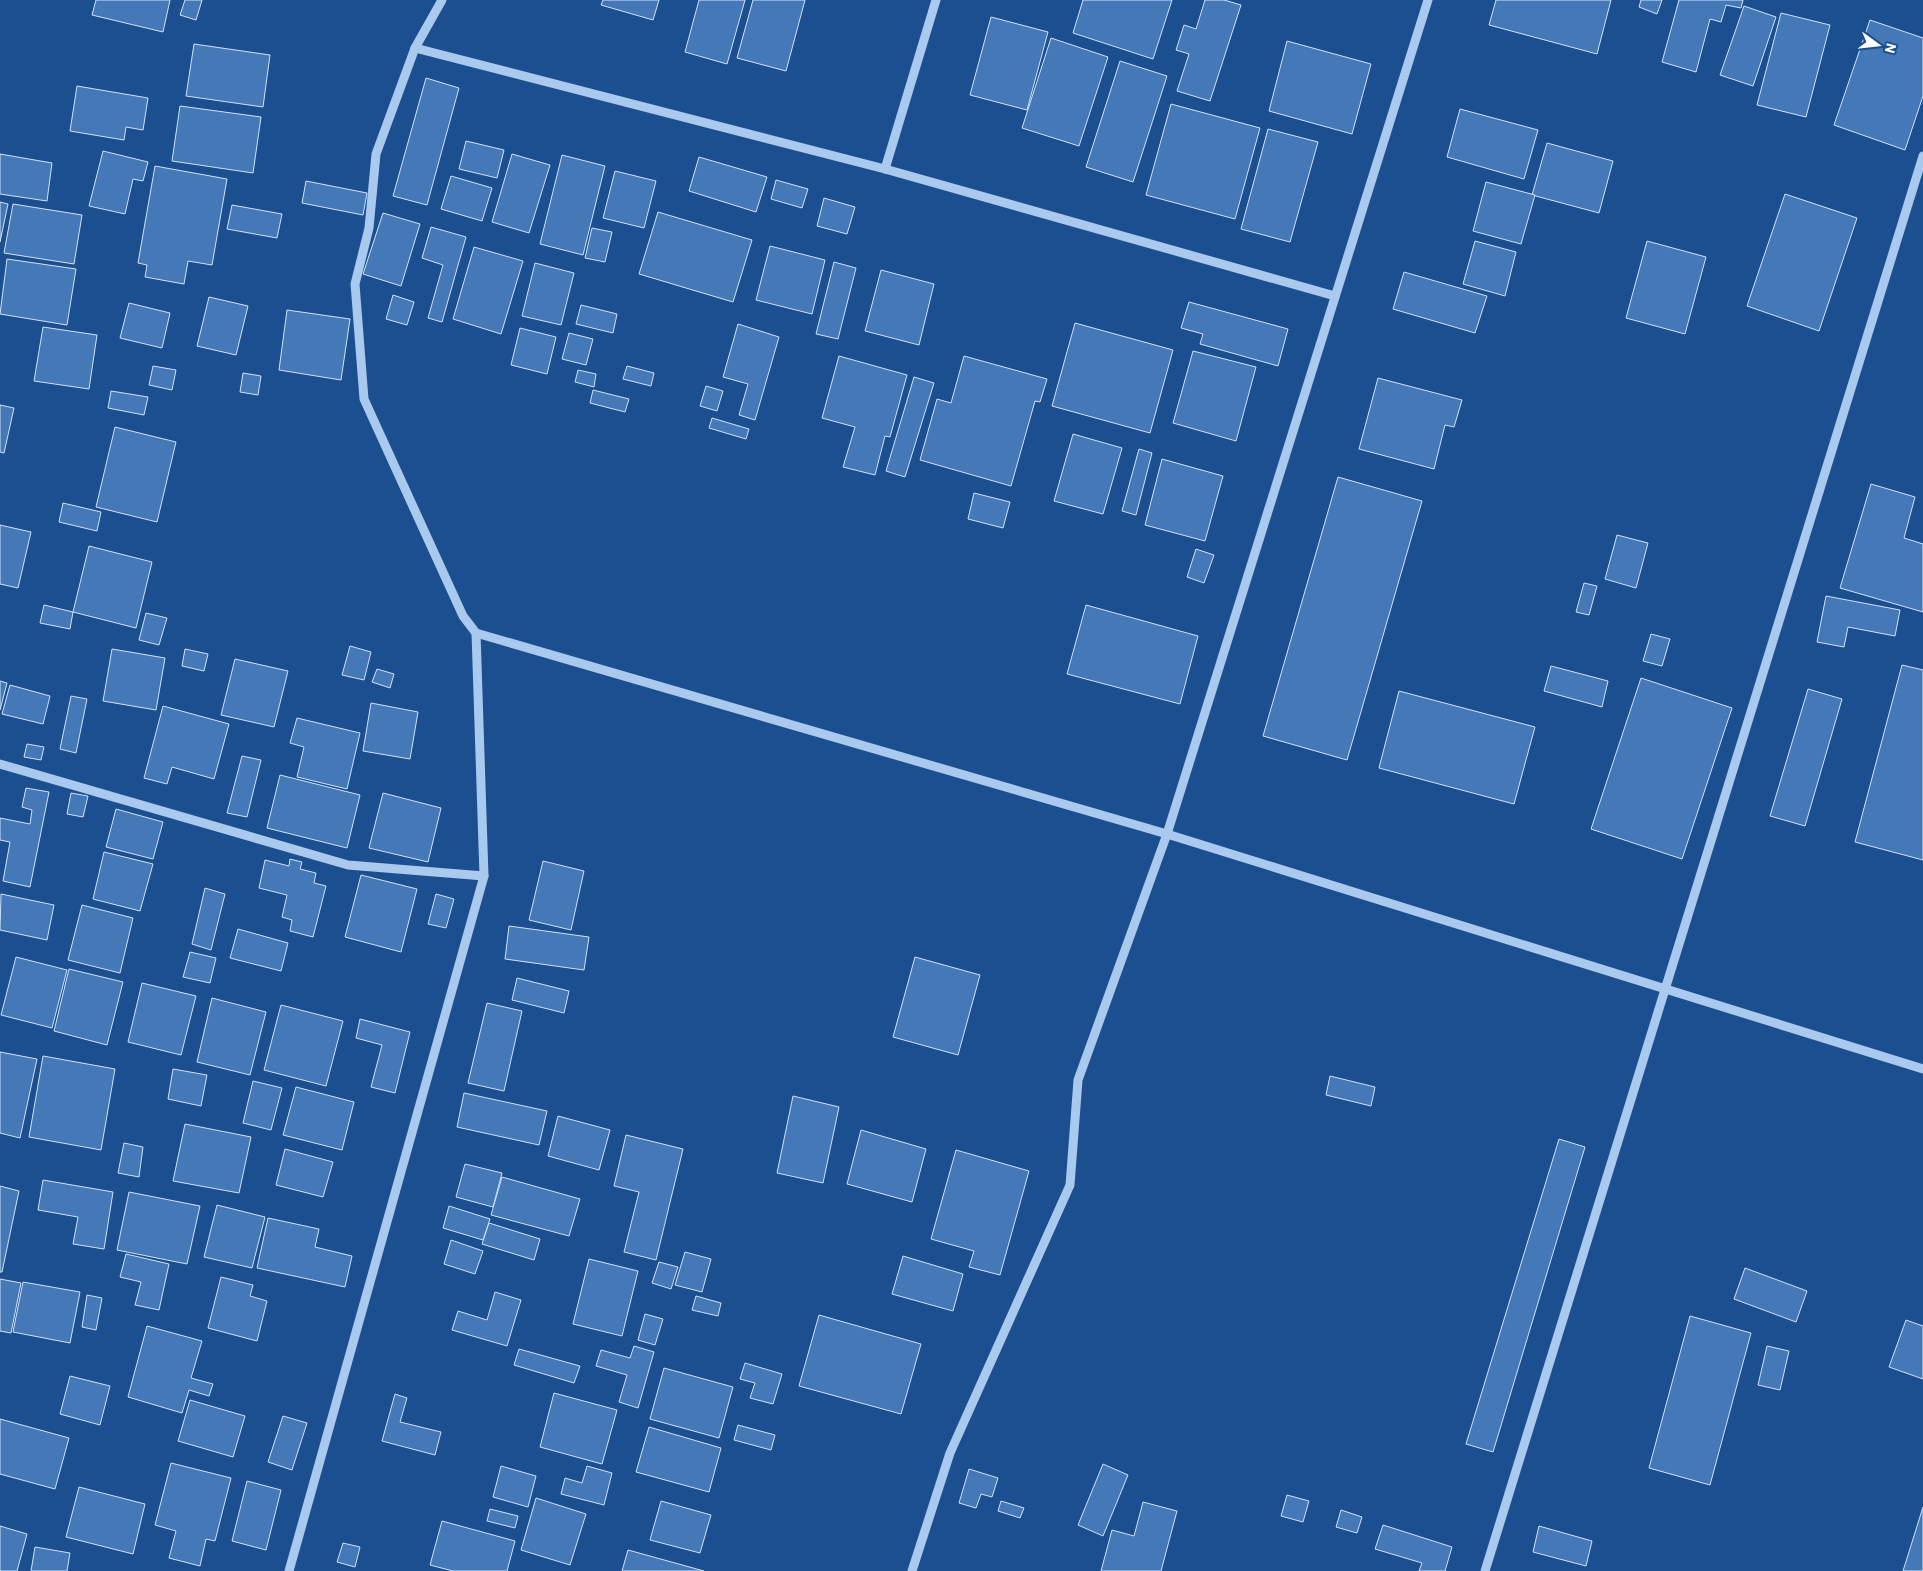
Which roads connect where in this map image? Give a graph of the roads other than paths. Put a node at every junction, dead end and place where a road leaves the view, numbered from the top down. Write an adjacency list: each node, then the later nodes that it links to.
1 (442, 0): 4 (street)
2 (936, 0): 6 (street)
3 (1428, 0): 7 (street)
4 (415, 48): 6 (street); 8 (street)
5 (1923, 156): 12 (street)
6 (885, 169): 7 (street)
7 (1335, 296): 10 (street)
8 (476, 634): 10 (street); 11 (street)
9 (0, 764): 11 (street)
10 (1167, 834): 12 (street); 15 (street)
11 (484, 876): 14 (street)
12 (1664, 988): 13 (street); 16 (street)
13 (1923, 1069)
14 (289, 1571)
15 (912, 1571)
16 (1485, 1571)

